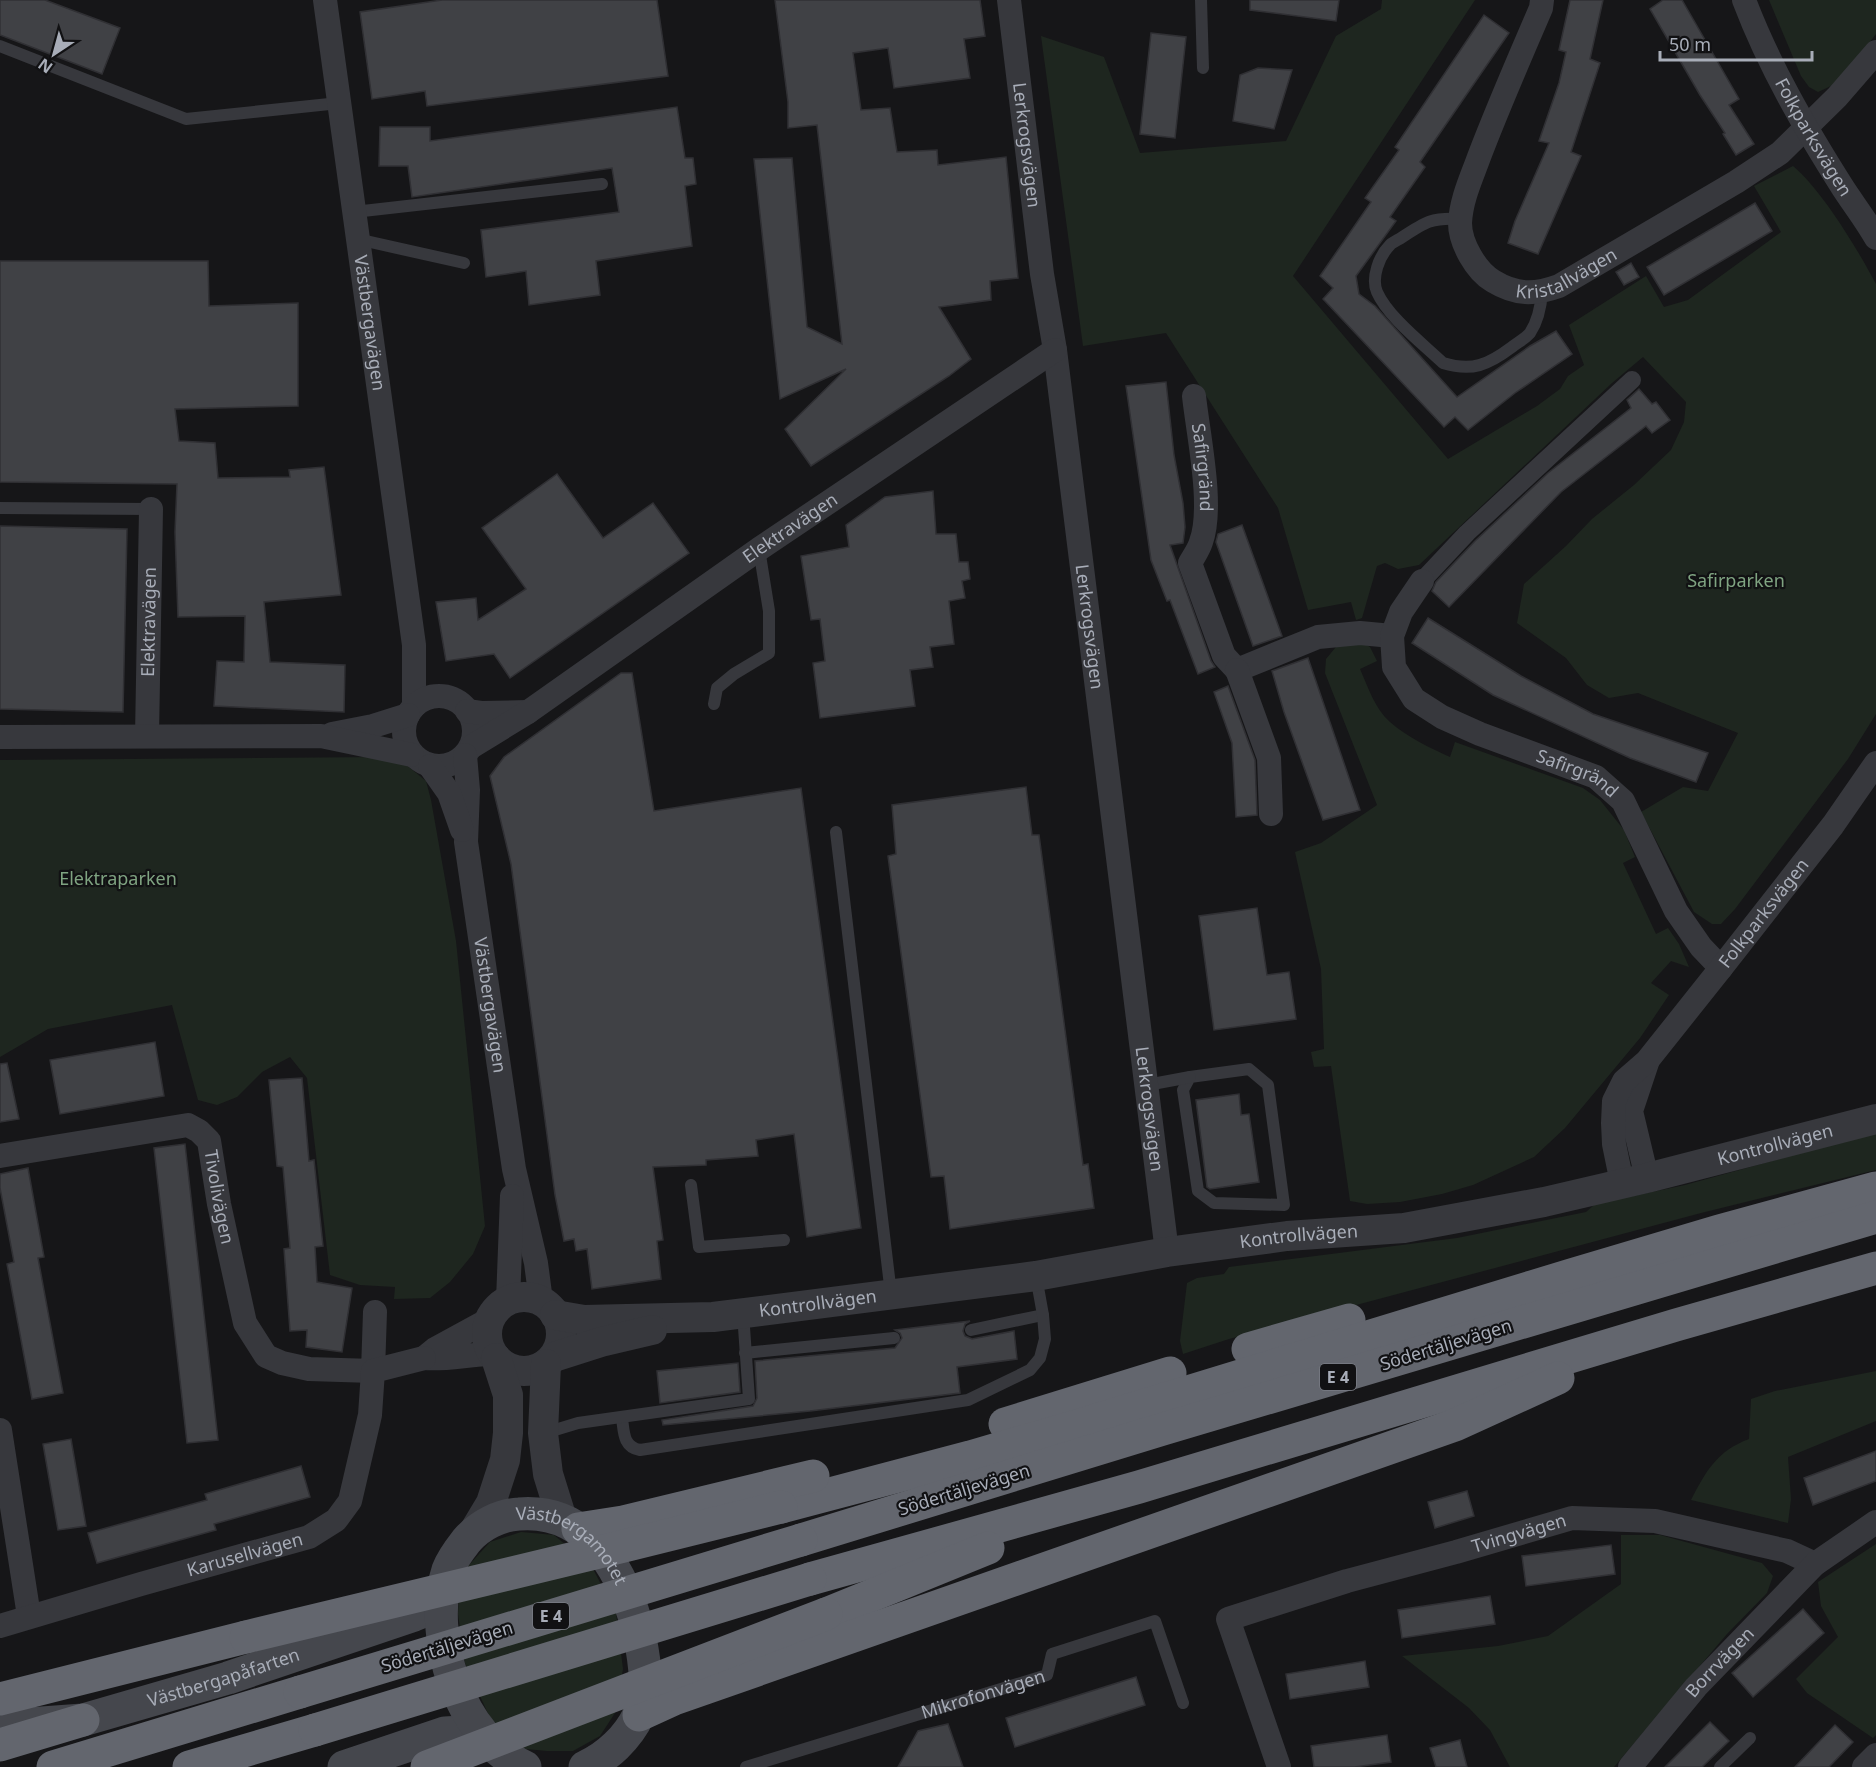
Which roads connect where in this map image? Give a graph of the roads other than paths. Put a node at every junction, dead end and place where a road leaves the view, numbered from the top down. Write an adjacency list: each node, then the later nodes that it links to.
1 (326, 0): 9 (street, Västbergavägen)
2 (1009, 0): 18 (street, Lerkrogsvägen)
3 (1201, 0): 8 (lane)
4 (1542, 0): 13 (street, Kristallvägen)
5 (1744, 0): 10 (street, Folkparksvägen)
6 (0, 46): 9 (lane)
7 (1876, 52): 10 (street, Kristallvägen)
8 (1203, 68)
9 (339, 103): 12 (street, Västbergavägen)
10 (1805, 127): 14 (street, Folkparksvägen); 17 (street, Kristallvägen)
11 (602, 184): 12 (lane)
12 (354, 212): 15 (street, Västbergavägen)
13 (1461, 219): 17 (street, Kristallvägen); 17 (lane)
14 (1876, 238)
15 (357, 239): 16 (lane); 26 (street, Västbergavägen)
16 (464, 263)
17 (1542, 292)
18 (1055, 350): 23 (street, Elektravägen); 44 (street, Lerkrogsvägen)
19 (1632, 380): 24 (street, Safirgränd)
20 (1194, 396): 27 (street, Safirgränd)
21 (0, 508): 22 (lane)
22 (151, 509): 33 (street, Elektravägen)
23 (759, 549): 29 (lane); 32 (street, Elektravägen)
24 (1422, 581): 25 (street, Safirgränd)
25 (1392, 636): 27 (street); 42 (street, Safirgränd)
26 (414, 645): 28 (street, Västbergavägen); 30 (street, Västbergavägen)
27 (1237, 670): 39 (street, Safirgränd)
28 (442, 696): 30 (street); 31 (street)
29 (714, 704)
30 (411, 711): 34 (street); 37 (street)
31 (467, 711): 32 (street); 36 (street)
32 (528, 712): 36 (street, Elektravägen)
33 (147, 736): 34 (street); 35 (street)
34 (321, 736): 37 (street)
35 (0, 737)
36 (468, 751): 37 (street); 41 (street, Västbergavägen)
37 (421, 760): 41 (street, Västbergavägen)
38 (1876, 763): 42 (street, Folkparksvägen)
39 (1271, 814)
40 (836, 832): 57 (lane)
41 (466, 842): 47 (street, Västbergavägen)
42 (1721, 968): 48 (street, Folkparksvägen)
43 (1190, 1077): 43 (lane); 44 (lane)
44 (1147, 1085): 53 (street, Lerkrogsvägen)
45 (1876, 1119): 48 (street, Kontrollvägen)
46 (0, 1156): 71 (street, Tivolivägen)
47 (514, 1169): 58 (street, Västbergavägen); 59 (street, Västbergavägen)
48 (1635, 1180): 53 (street, Kontrollvägen)
49 (691, 1185): 52 (lane)
50 (1876, 1188): 55 (highway)
51 (1876, 1217): 93 (highway, Södertäljevägen / E 4, bridge)
52 (784, 1240)
53 (1167, 1252): 56 (street, Kontrollvägen)
54 (1876, 1268): 64 (highway, E 4)
55 (1570, 1275): 77 (highway); 83 (highway, bridge)
56 (1036, 1276): 57 (street, Kontrollvägen); 62 (lane)
57 (891, 1295): 61 (street, Kontrollvägen)
58 (548, 1308): 59 (street); 63 (street, Kontrollvägen); 70 (street)
59 (499, 1310): 68 (street); 69 (street)
60 (375, 1312): 71 (street, Karusellvägen)
61 (743, 1313): 63 (street, Kontrollvägen); 67 (lane)
62 (1043, 1315): 65 (lane); 72 (lane)
63 (713, 1317): 70 (street, Kontrollvägen)
64 (1676, 1325): 75 (highway, E 4); 85 (highway)
65 (971, 1330)
66 (894, 1338): 67 (lane)
67 (746, 1353): 72 (lane)
68 (495, 1356): 69 (street); 70 (street); 78 (street)
69 (424, 1358): 71 (street)
70 (550, 1360): 74 (street)
71 (373, 1371): 81 (street, Karusellvägen)
72 (622, 1418): 74 (lane)
73 (0, 1430): 81 (street)
74 (543, 1433): 77 (street)
75 (1139, 1487): 94 (highway, E 4, bridge); 96 (highway, bridge)
76 (1876, 1522): 79 (street, Borrvägen)
77 (570, 1524): 78 (main road, Västbergamotet); 85 (main road, Västbergamotet)
78 (473, 1533): 80 (main road, Västbergamotet)
79 (1815, 1564): 99 (street, Tvingvägen); 100 (street, Borrvägen)
80 (441, 1604): 86 (main road, Västbergapåfarten); 88 (main road, Västbergamotet)
81 (29, 1616): 82 (street, Karusellvägen)
82 (0, 1626)
83 (0, 1699)
84 (1183, 1703): 98 (lane, Mikrofonvägen)
85 (639, 1715): 92 (main road, Västbergamotet)
86 (83, 1720): 87 (main road, Västbergapåfarten); 90 (highway)
87 (0, 1726)
88 (479, 1731): 95 (main road); 97 (main road, Västbergamotet)
89 (1750, 1738): 101 (lane)
90 (0, 1745)
91 (1876, 1755): 102 (street)
92 (596, 1764)
93 (52, 1767)
94 (189, 1767)
95 (344, 1767)
96 (427, 1767)
97 (525, 1767)
98 (746, 1767)
99 (1279, 1767)
100 (1630, 1767)
101 (1720, 1767)
102 (1864, 1767)

